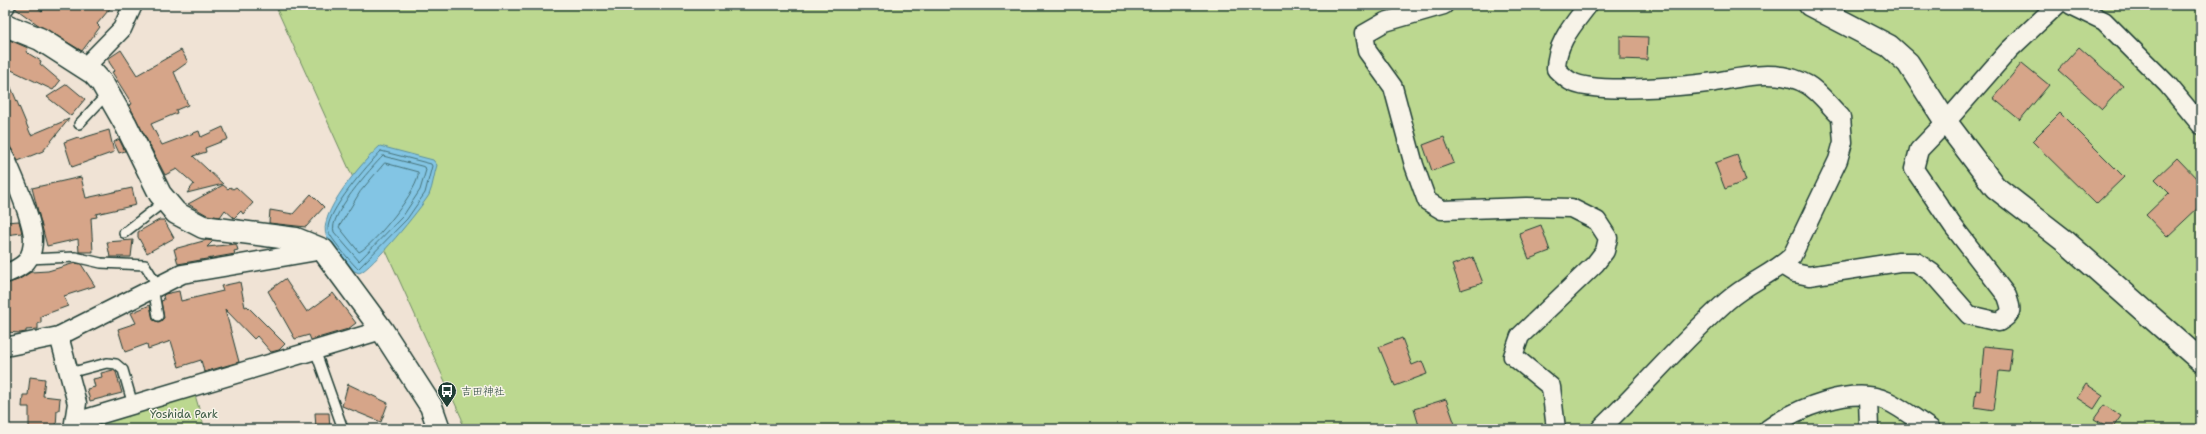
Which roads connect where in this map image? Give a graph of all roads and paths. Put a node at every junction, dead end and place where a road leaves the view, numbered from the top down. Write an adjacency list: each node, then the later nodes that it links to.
1 (133, 5): 8 (street)
2 (1444, 5): 33 (street)
3 (1588, 5): 18 (street)
4 (1810, 5): 10 (street)
5 (2058, 5): 10 (street)
6 (2071, 5): 12 (street)
7 (5, 25): 8 (street)
8 (85, 67): 9 (street)
9 (108, 94): 11 (lane); 14 (street)
10 (1946, 122): 18 (street); 26 (street)
11 (79, 124)
12 (2201, 125)
13 (5, 157): 17 (street)
14 (165, 201): 15 (lane); 16 (street)
15 (124, 233)
16 (323, 250): 20 (street); 22 (street)
17 (28, 259): 19 (street); 20 (lane)
18 (1782, 265): 34 (street)
19 (5, 274)
20 (155, 287): 21 (lane); 23 (street)
21 (158, 316)
22 (382, 330): 25 (street); 32 (street)
23 (59, 336): 24 (street); 27 (street)
24 (5, 348)
25 (315, 350): 29 (street); 31 (lane)
26 (2201, 361)
27 (69, 373): 29 (lane); 30 (street)
28 (1868, 398): 35 (street); 36 (street); 37 (street)
29 (132, 405): 30 (street)
30 (74, 426)
31 (343, 429)
32 (438, 429)
33 (1556, 429)
34 (1600, 429)
35 (1768, 429)
36 (1869, 429)
37 (1931, 429)

